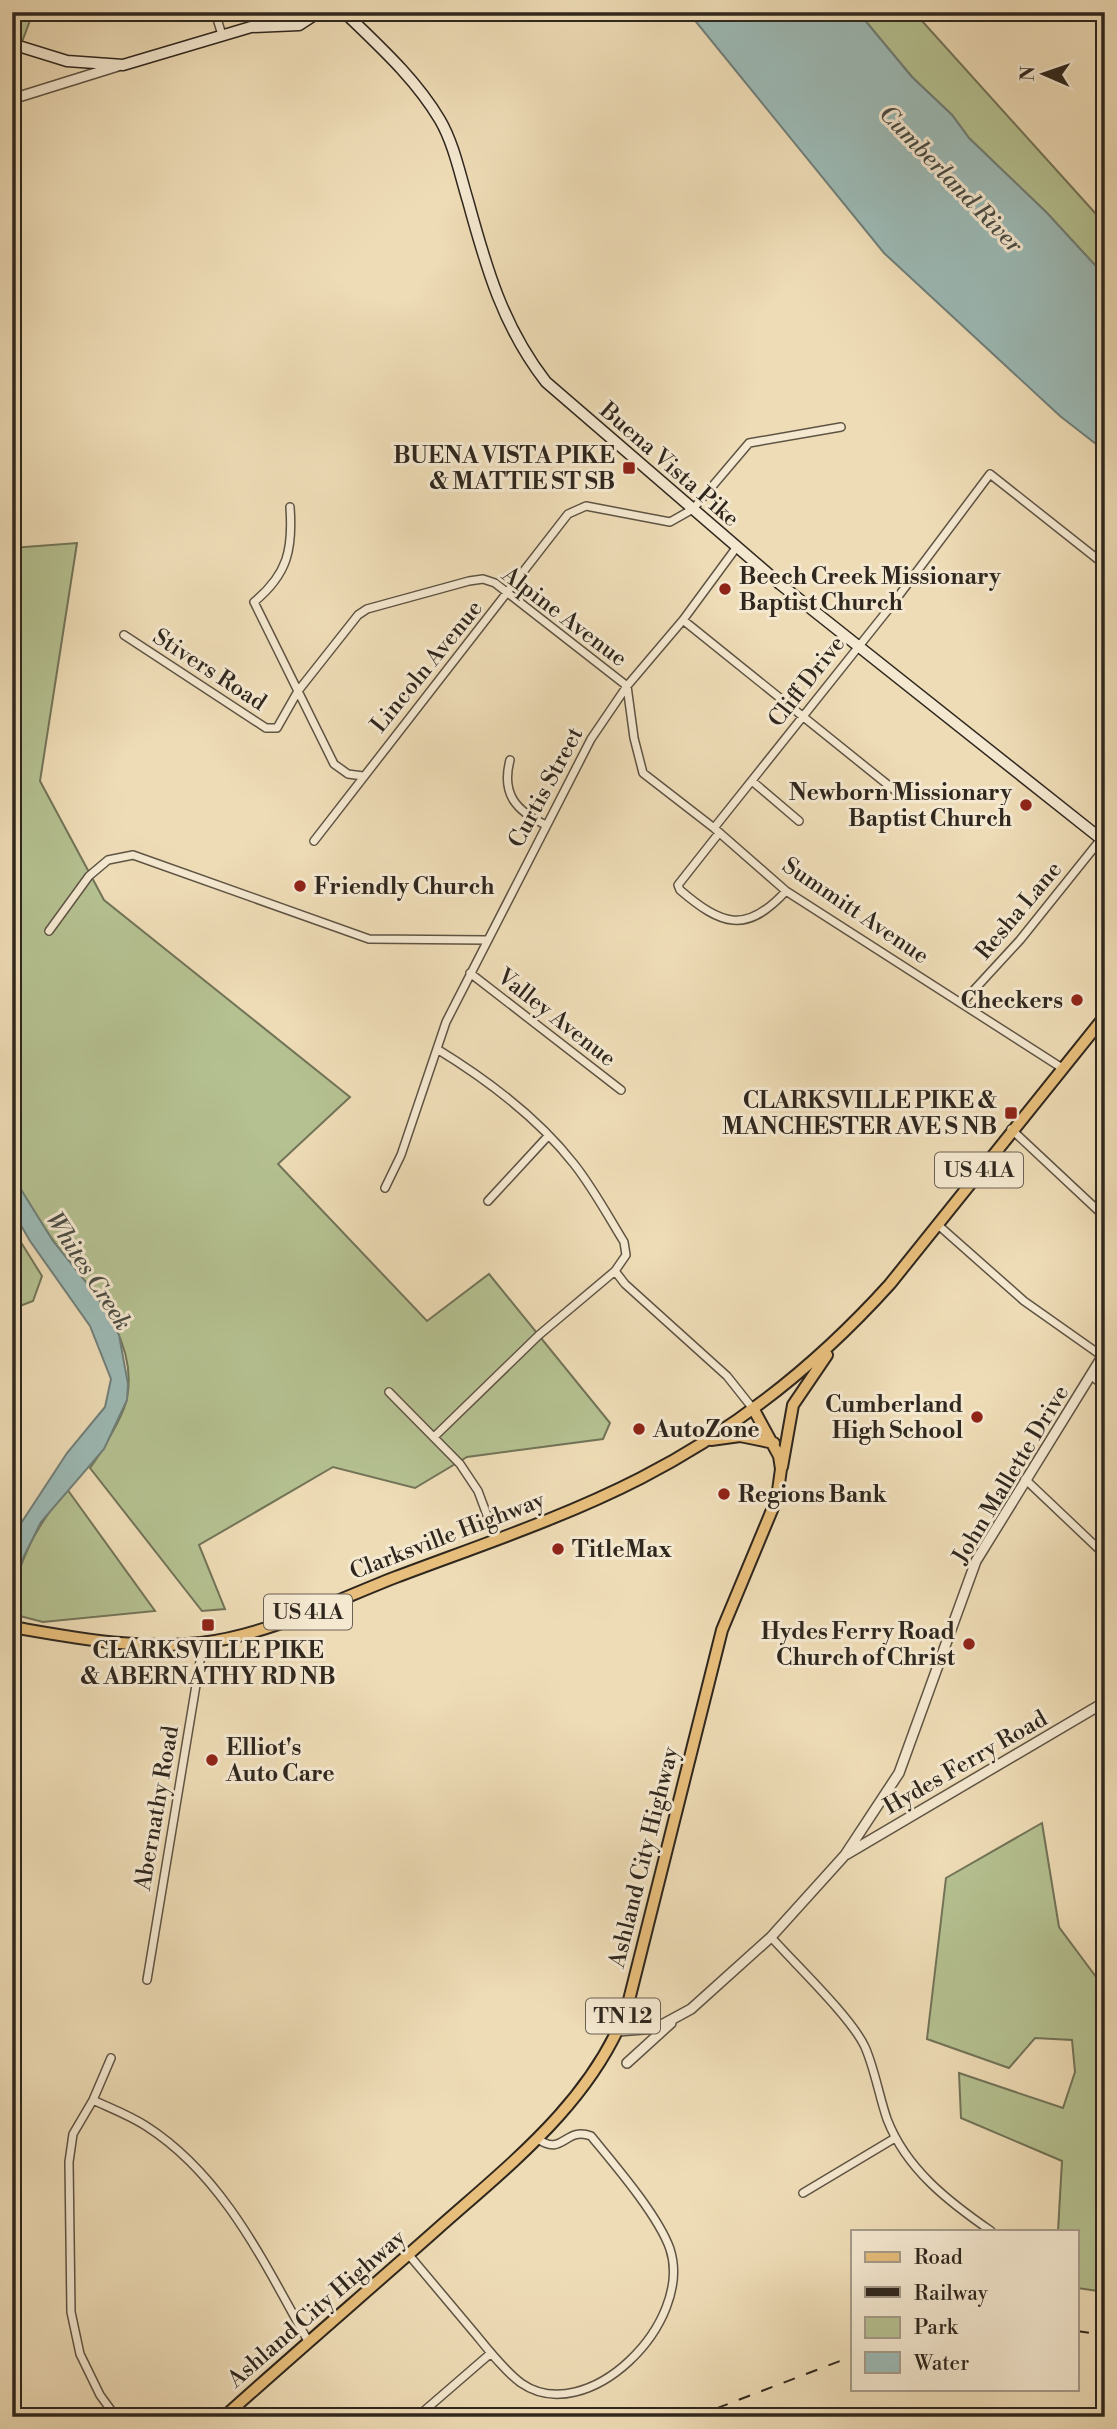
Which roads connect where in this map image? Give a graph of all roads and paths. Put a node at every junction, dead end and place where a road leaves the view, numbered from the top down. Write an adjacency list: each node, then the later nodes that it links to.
1 (215, 12): 4 (street)
2 (319, 12): 4 (main road)
3 (344, 12): 10 (main road, Buena Vista Pike)
4 (222, 35): 6 (main road)
5 (12, 44): 6 (main road)
6 (123, 65): 7 (street)
7 (12, 99)
8 (841, 427): 10 (street)
9 (290, 507): 18 (street)
10 (693, 509): 11 (main road, Buena Vista Pike); 13 (street, Lincoln Avenue)
11 (736, 548): 14 (street, Curtis Street); 16 (main road, Buena Vista Pike)
12 (1105, 565): 16 (street, Cliff Drive)
13 (508, 595): 17 (street, Alpine Avenue); 18 (street, Alpine Avenue); 22 (street, Lincoln Avenue)
14 (683, 620): 17 (street, Curtis Street); 19 (street)
15 (124, 635): 20 (street, Stivers Road)
16 (857, 647): 19 (street, Cliff Drive); 28 (main road, Buena Vista Pike)
17 (627, 686): 26 (street, Curtis Street); 27 (street, Summitt Avenue)
18 (298, 691): 20 (street, Alpine Avenue); 22 (street)
19 (803, 716): 23 (street, Cliff Drive); 24 (street)
20 (277, 729)
21 (510, 760): 26 (street)
22 (363, 776): 29 (street, Lincoln Avenue)
23 (752, 781): 25 (street); 27 (street, Cliff Drive)
24 (903, 797)
25 (799, 821)
26 (546, 825): 32 (street, Curtis Street)
27 (717, 831): 30 (street, Summitt Avenue); 30 (street, Cliff Drive)
28 (1103, 840): 34 (street, Resha Lane)
29 (314, 841)
30 (786, 891): 34 (street, Summitt Avenue)
31 (49, 931): 32 (street)
32 (486, 940): 33 (street, Curtis Street)
33 (470, 973): 36 (street, Curtis Street); 38 (street, Valley Avenue)
34 (962, 1003): 37 (street, Summitt Avenue)
35 (1105, 1016): 37 (main road, US 41A)
36 (437, 1049): 40 (street); 41 (street, Curtis Street)
37 (1062, 1068): 39 (main road, US 41A)
38 (621, 1090)
39 (1011, 1129): 43 (street); 44 (main road, US 41A)
40 (548, 1136): 42 (street); 45 (street)
41 (385, 1188)
42 (488, 1201)
43 (1105, 1217)
44 (937, 1224): 46 (main road, US 41A); 47 (street)
45 (615, 1271): 51 (street); 52 (street)
46 (840, 1337): 51 (main road, US 41A); 55 (main road)
47 (1104, 1354): 48 (street, John Mallette Drive)
48 (1092, 1376): 49 (street); 56 (street, John Mallette Drive)
49 (1105, 1388)
50 (389, 1392): 52 (street)
51 (754, 1410): 53 (main road, Clarksville Highway / US 41A); 54 (main road, Ashland City Highway / TN 12)
52 (434, 1437): 57 (street)
53 (708, 1440): 54 (main road); 57 (main road, Clarksville Highway / US 41A)
54 (774, 1443): 55 (main road, Ashland City Highway / TN 12)
55 (781, 1469): 66 (main road, Ashland City Highway / TN 12)
56 (1025, 1479): 58 (street); 62 (street, John Mallette Drive)
57 (496, 1539): 60 (main road, Clarksville Highway / US 41A)
58 (1105, 1555)
59 (12, 1627): 60 (main road, Clarksville Highway / US 41A)
60 (203, 1643): 64 (street, Abernathy Road)
61 (1105, 1702): 62 (street, Hydes Ferry Road)
62 (847, 1851): 63 (street)
63 (771, 1937): 65 (street); 70 (street)
64 (147, 1980)
65 (677, 2017): 66 (street); 68 (street)
66 (618, 2031): 71 (main road, Ashland City Highway / TN 12)
67 (111, 2058): 69 (street)
68 (627, 2063)
69 (93, 2100): 75 (street); 77 (street)
70 (895, 2138): 72 (street); 73 (street)
71 (538, 2139): 74 (main road, Ashland City Highway / TN 12); 76 (street)
72 (803, 2193)
73 (990, 2230)
74 (409, 2255): 75 (main road, Ashland City Highway / TN 12); 76 (street)
75 (308, 2341): 78 (main road, Ashland City Highway / TN 12)
76 (491, 2353): 79 (street)
77 (116, 2417)
78 (224, 2417)
79 (417, 2417)

